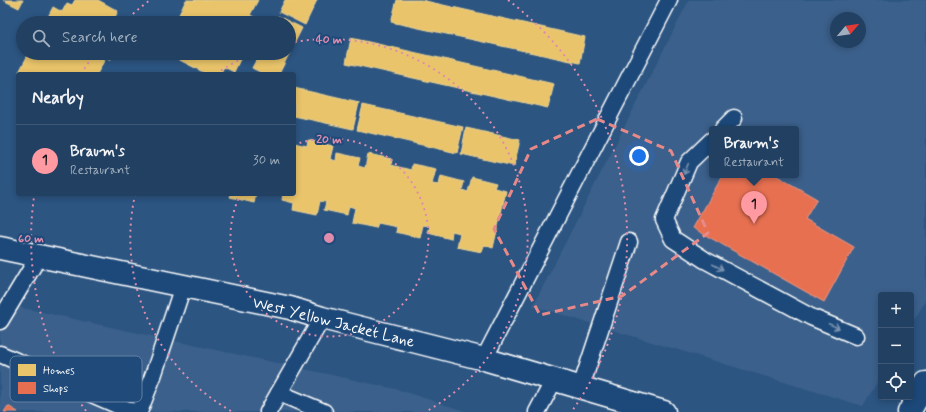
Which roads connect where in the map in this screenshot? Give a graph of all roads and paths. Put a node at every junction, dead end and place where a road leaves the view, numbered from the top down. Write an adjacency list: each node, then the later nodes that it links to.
1 (669, 0): 12 (lane)
2 (709, 143): 9 (lane, one-way to 9)
3 (629, 242): 15 (lane)
4 (0, 248): 5 (street, West Yellow Jacket Lane)
5 (39, 256): 6 (street, West Yellow Jacket Lane); 8 (lane)
6 (183, 286): 7 (street, West Yellow Jacket Lane); 19 (lane)
7 (322, 318): 12 (street, West Yellow Jacket Lane); 16 (lane)
8 (0, 321)
9 (856, 336)
10 (0, 354): 11 (lane)
11 (10, 358)
12 (484, 359): 13 (street, West Yellow Jacket Lane)
13 (554, 380): 15 (street, West Yellow Jacket Lane); 22 (lane)
14 (926, 383): 24 (street)
15 (581, 387): 23 (street, West Yellow Jacket Lane)
16 (279, 393): 20 (lane); 21 (lane)
17 (110, 402): 18 (lane)
18 (133, 412)
19 (139, 412)
20 (268, 412)
21 (324, 412)
22 (537, 412)
23 (664, 412)
24 (910, 412)

